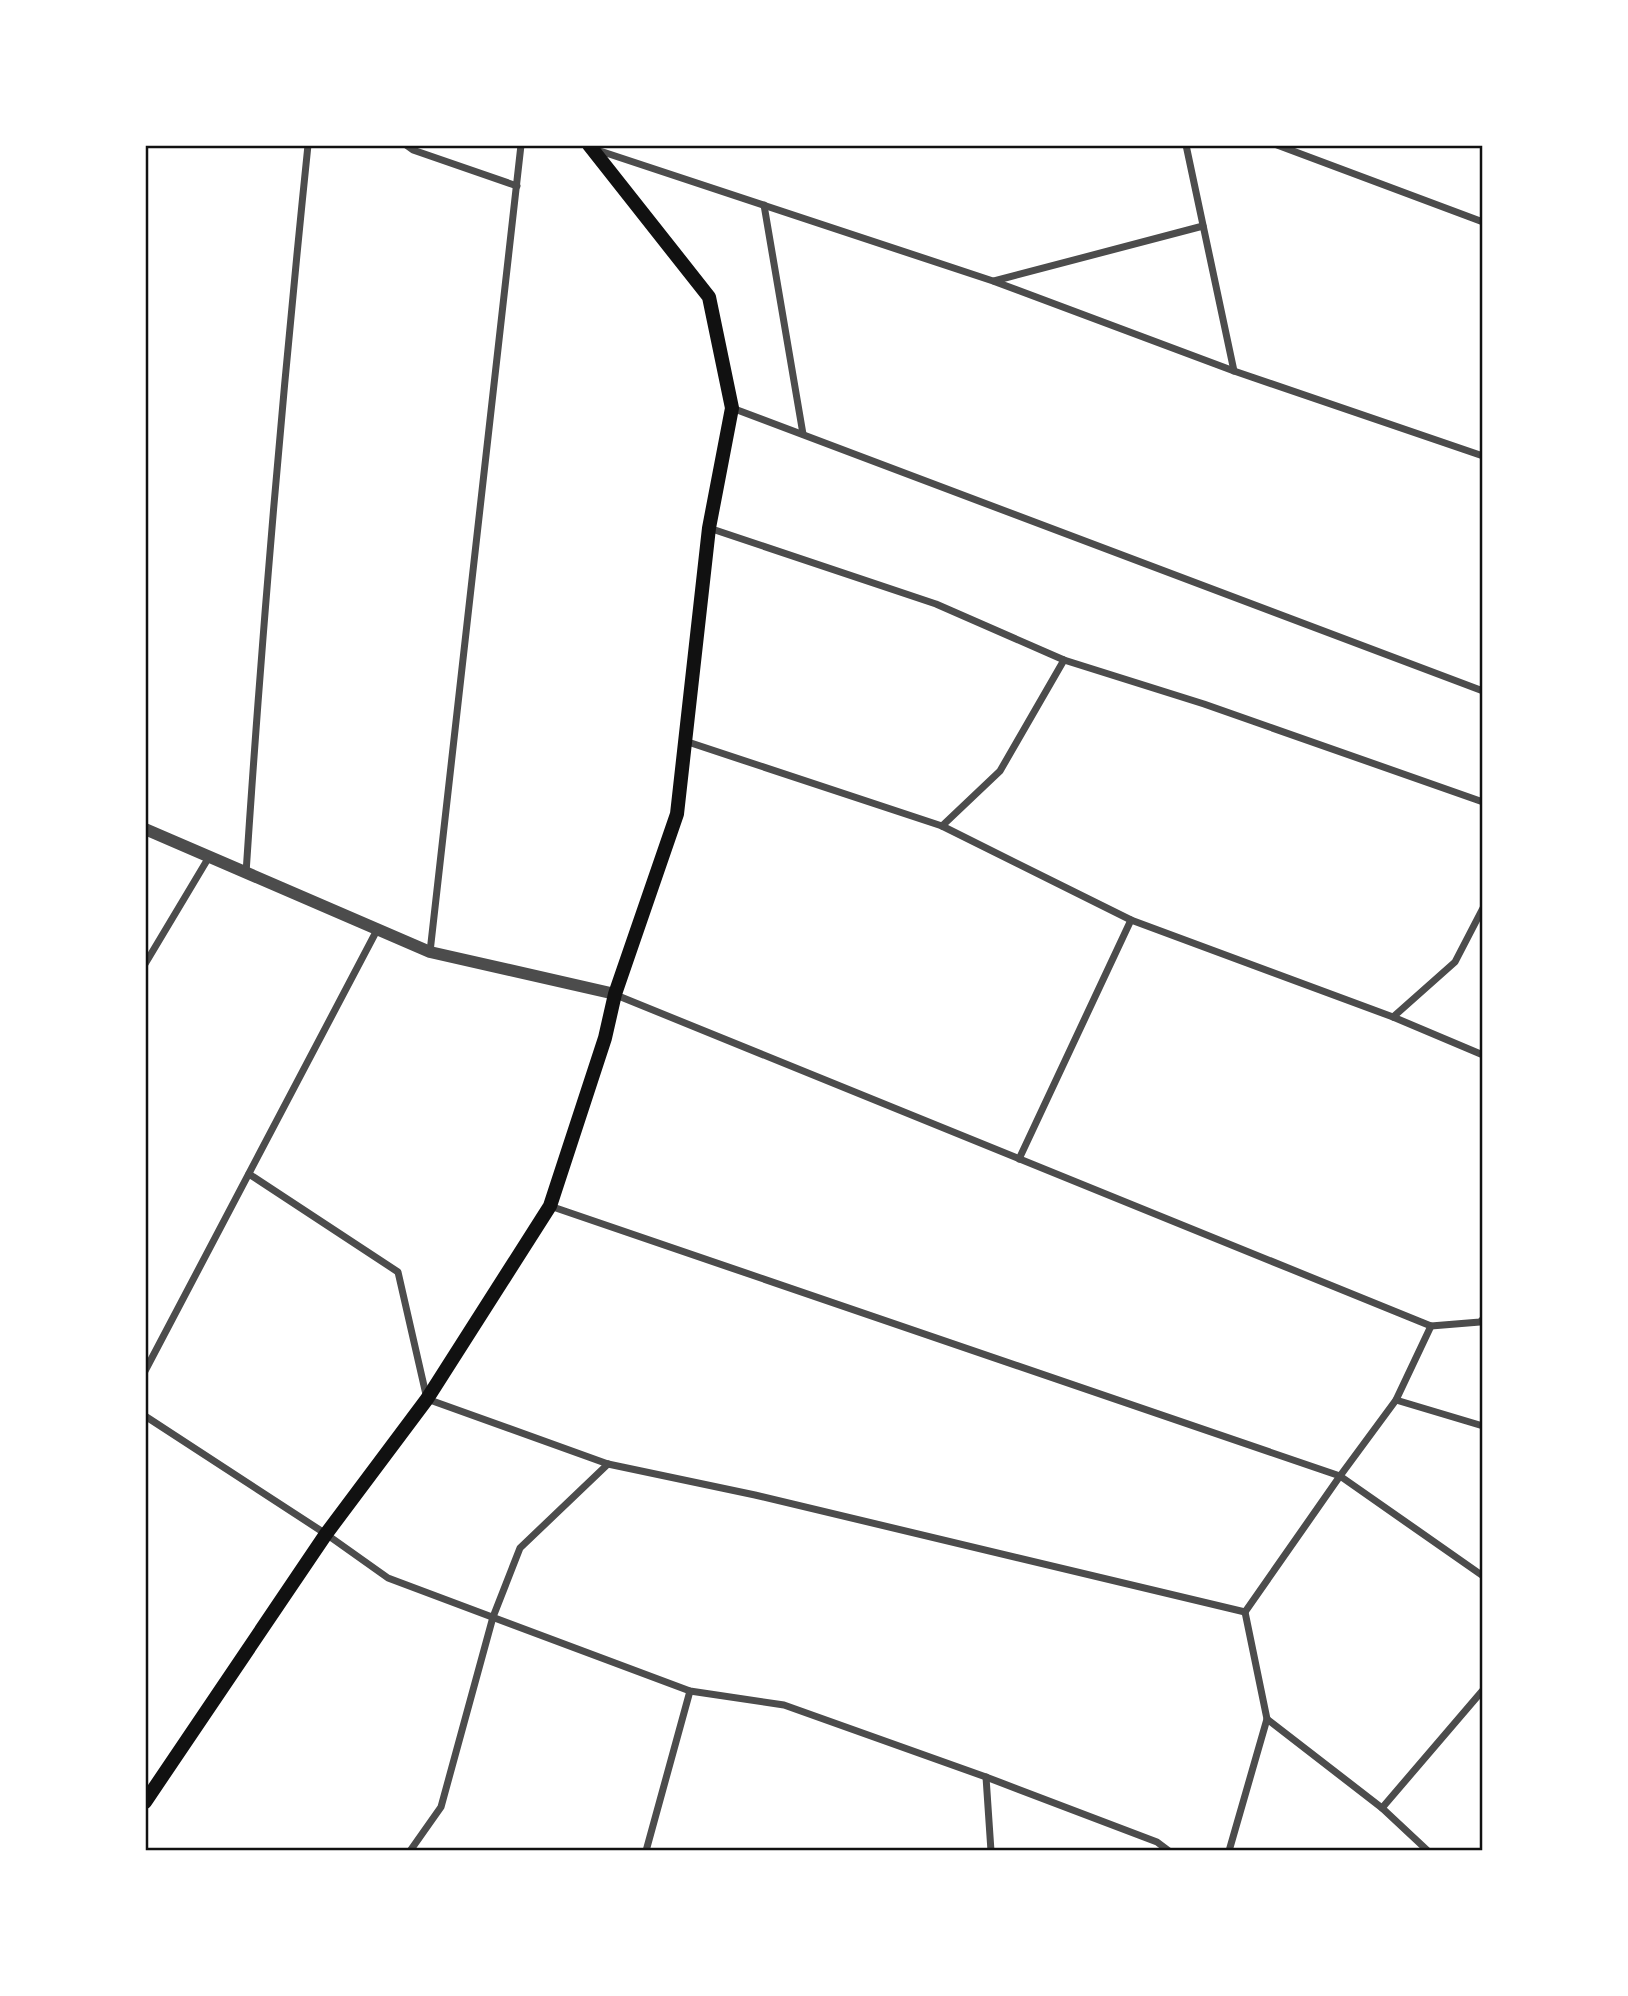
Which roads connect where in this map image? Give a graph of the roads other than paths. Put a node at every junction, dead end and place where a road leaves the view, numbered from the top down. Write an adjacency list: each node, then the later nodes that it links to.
1 (308, 145): 24 (street)
2 (406, 145): 7 (street)
3 (522, 145): 7 (street)
4 (1186, 145): 10 (street)
5 (1277, 145): 9 (street)
6 (590, 147): 8 (street); 13 (main road)
7 (517, 186): 28 (street)
8 (764, 205): 11 (street); 14 (street)
9 (1483, 222)
10 (1203, 226): 11 (street); 12 (street)
11 (993, 281): 12 (street)
12 (1234, 371): 15 (street)
13 (732, 408): 14 (street); 16 (main road)
14 (803, 434): 18 (street)
15 (1483, 456)
16 (709, 528): 17 (street); 19 (main road)
17 (1064, 660): 20 (street); 21 (street)
18 (1483, 691)
19 (685, 741): 21 (street); 30 (main road)
20 (1483, 802)
21 (942, 826): 26 (street)
22 (145, 829): 23 (street)
23 (209, 857): 24 (street); 29 (street)
24 (246, 874): 27 (street)
25 (1483, 908): 31 (street)
26 (1131, 920): 31 (street); 33 (street)
27 (377, 930): 28 (street); 34 (street)
28 (430, 952): 30 (street)
29 (145, 964)
30 (615, 994): 33 (street); 35 (main road)
31 (1394, 1017): 32 (street)
32 (1483, 1055)
33 (1019, 1158): 37 (street)
34 (248, 1174): 38 (street); 39 (street)
35 (550, 1206): 39 (main road); 44 (street)
36 (1483, 1319): 37 (street)
37 (1431, 1326): 40 (street)
38 (145, 1371)
39 (427, 1399): 43 (street); 45 (main road)
40 (1396, 1400): 42 (street); 44 (street)
41 (145, 1416): 45 (street)
42 (1483, 1426)
43 (608, 1464): 47 (street); 48 (street)
44 (1339, 1476): 46 (street); 47 (street)
45 (326, 1534): 48 (street); 53 (main road)
46 (1483, 1576)
47 (1245, 1612): 51 (street)
48 (493, 1617): 50 (street); 55 (street)
49 (1483, 1689): 54 (street)
50 (690, 1692): 52 (street); 56 (street)
51 (1267, 1719): 54 (street); 59 (street)
52 (986, 1777): 57 (street); 58 (street)
53 (145, 1802)
54 (1382, 1808): 60 (street)
55 (410, 1851)
56 (646, 1851)
57 (991, 1851)
58 (1170, 1851)
59 (1228, 1851)
60 (1428, 1851)

